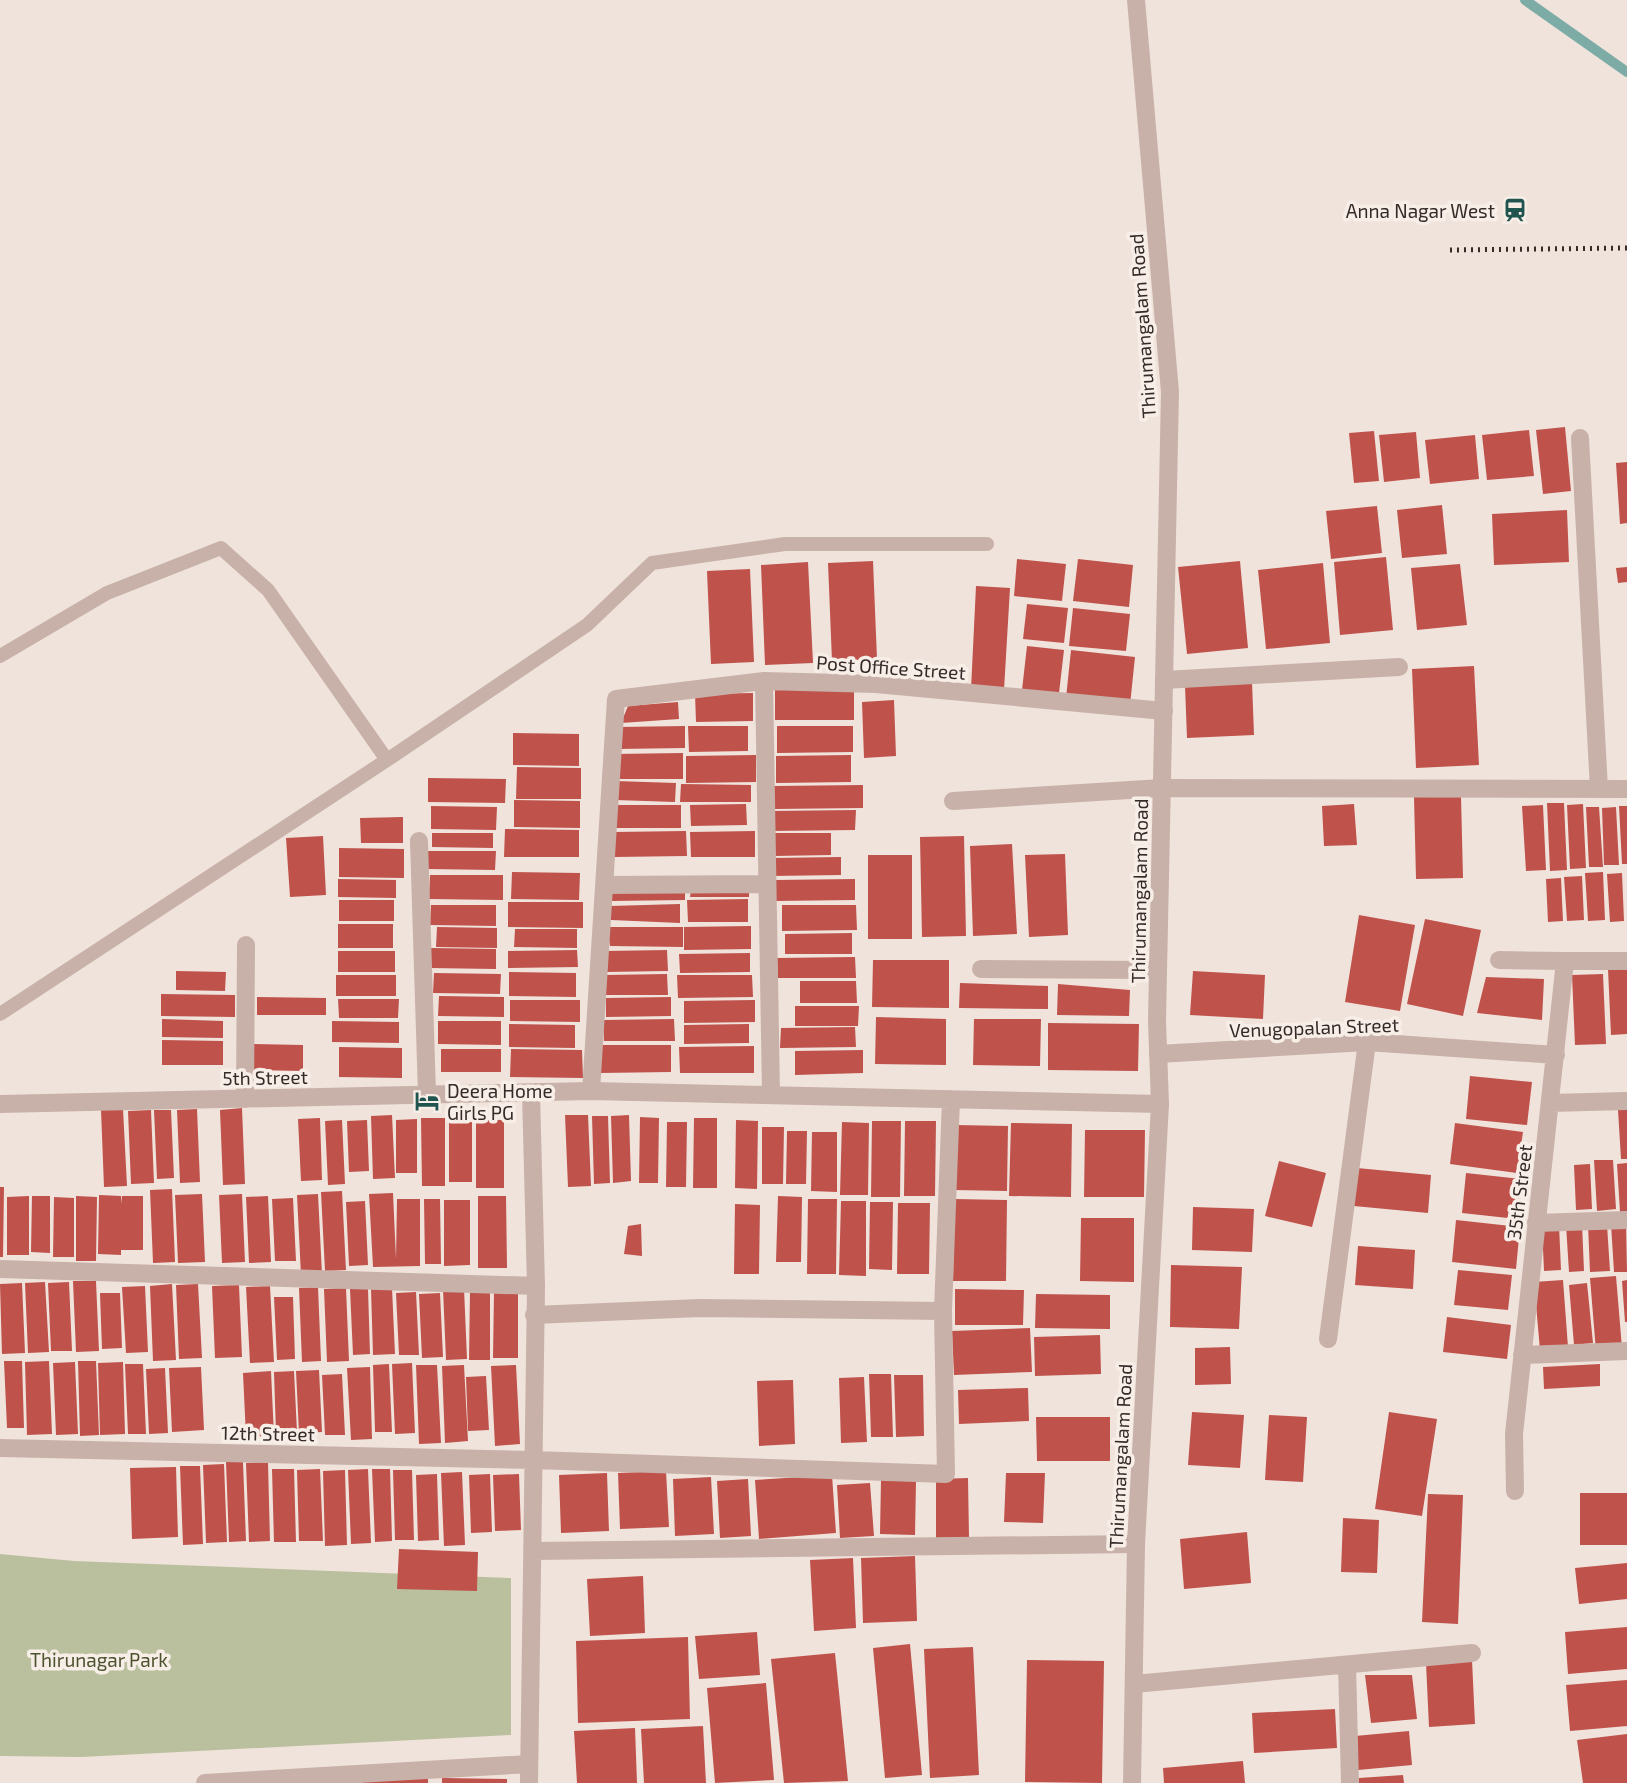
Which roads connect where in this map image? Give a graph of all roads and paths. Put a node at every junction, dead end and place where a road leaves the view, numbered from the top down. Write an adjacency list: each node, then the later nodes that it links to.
1 (1136, 0): 6 (street, Thirumangalam Road)
2 (1580, 438): 11 (street)
3 (987, 544): 9 (lane)
4 (0, 656): 9 (lane)
5 (1399, 667): 6 (street)
6 (1164, 680): 8 (street, Thirumangalam Road)
7 (764, 681): 8 (street, Post Office Street); 15 (street); 16 (street, Post Office Street)
8 (1164, 711): 10 (street, Thirumangalam Road)
9 (387, 760): 23 (lane)
10 (1162, 788): 11 (street); 13 (street); 22 (street, Thirumangalam Road)
11 (1599, 789): 12 (street)
12 (1627, 789)
13 (954, 802)
14 (419, 841): 30 (street)
15 (767, 884): 16 (street); 29 (street)
16 (604, 885): 27 (street)
17 (246, 945): 31 (street)
18 (1499, 960): 19 (street)
19 (1565, 961): 20 (street); 26 (street, 35th Street)
20 (1627, 961)
21 (981, 969): 22 (street)
22 (1158, 970): 25 (street, Thirumangalam Road)
23 (0, 1014)
24 (1367, 1042): 25 (street, Venugopalan Street); 26 (street, Venugopalan Street); 43 (street)
25 (1158, 1054): 36 (street, Thirumangalam Road)
26 (1556, 1055): 34 (street, 35th Street)
27 (591, 1091): 28 (street, 5th Street); 29 (street, 5th Street)
28 (531, 1093): 30 (street, 5th Street); 40 (street)
29 (771, 1094): 32 (street, 5th Street)
30 (427, 1095): 31 (street, 5th Street)
31 (245, 1099): 35 (street, 5th Street)
32 (951, 1099): 36 (street, 5th Street); 41 (street)
33 (1627, 1101): 34 (street)
34 (1550, 1103): 38 (street, 35th Street)
35 (0, 1104)
36 (1160, 1104): 49 (street, Thirumangalam Road)
37 (1627, 1220): 38 (street)
38 (1536, 1223): 45 (street, 35th Street)
39 (0, 1269): 40 (street)
40 (536, 1286): 42 (street)
41 (943, 1311): 42 (street); 47 (street, 12th Street)
42 (534, 1315): 47 (street)
43 (1328, 1339)
44 (1627, 1351): 45 (street)
45 (1522, 1355): 48 (street, 35th Street)
46 (0, 1448): 47 (street, 12th Street)
47 (534, 1460): 50 (street)
48 (1515, 1491)
49 (1136, 1544): 50 (street); 53 (street, Thirumangalam Road)
50 (533, 1551): 54 (street)
51 (1472, 1653): 52 (street)
52 (1347, 1665): 53 (street); 59 (street)
53 (1134, 1684): 58 (street, Thirumangalam Road)
54 (529, 1764): 55 (street); 57 (street)
55 (347, 1779): 56 (street)
56 (205, 1783)
57 (529, 1783)
58 (1132, 1783)
59 (1350, 1783)

